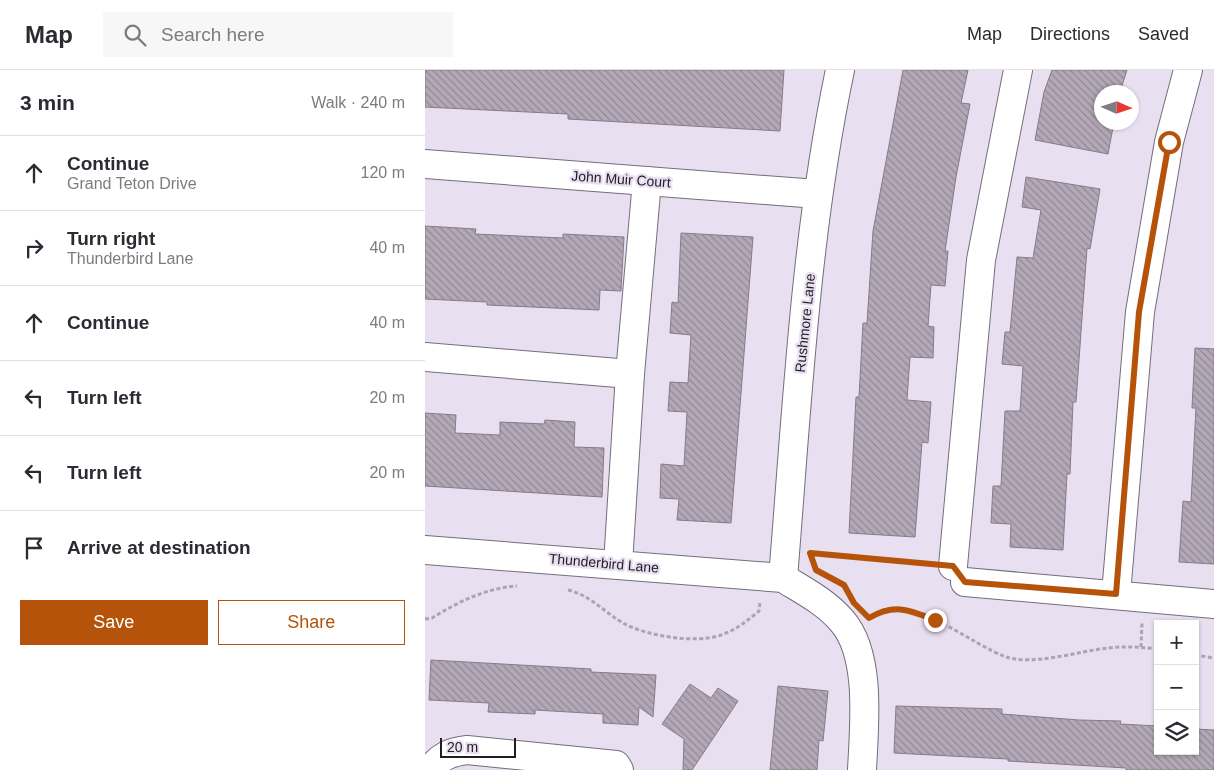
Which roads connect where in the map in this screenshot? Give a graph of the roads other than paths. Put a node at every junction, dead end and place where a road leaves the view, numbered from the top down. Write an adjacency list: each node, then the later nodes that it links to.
1 (840, 70): 6 (street, Rushmore Lane)
2 (1018, 70): 12 (street)
3 (1188, 70): 12 (street)
4 (425, 164): 5 (street, John Muir Court)
5 (647, 181): 6 (street, John Muir Court); 8 (street)
6 (817, 194): 11 (street, Rushmore Lane)
7 (425, 357): 8 (street)
8 (630, 374): 10 (street)
9 (425, 550): 10 (street, Thunderbird Lane)
10 (618, 564): 11 (street, Thunderbird Lane)
11 (783, 578): 16 (street)
12 (1116, 594): 13 (street)
13 (1214, 604)
14 (431, 770): 15 (street)
15 (619, 770)
16 (863, 770)

